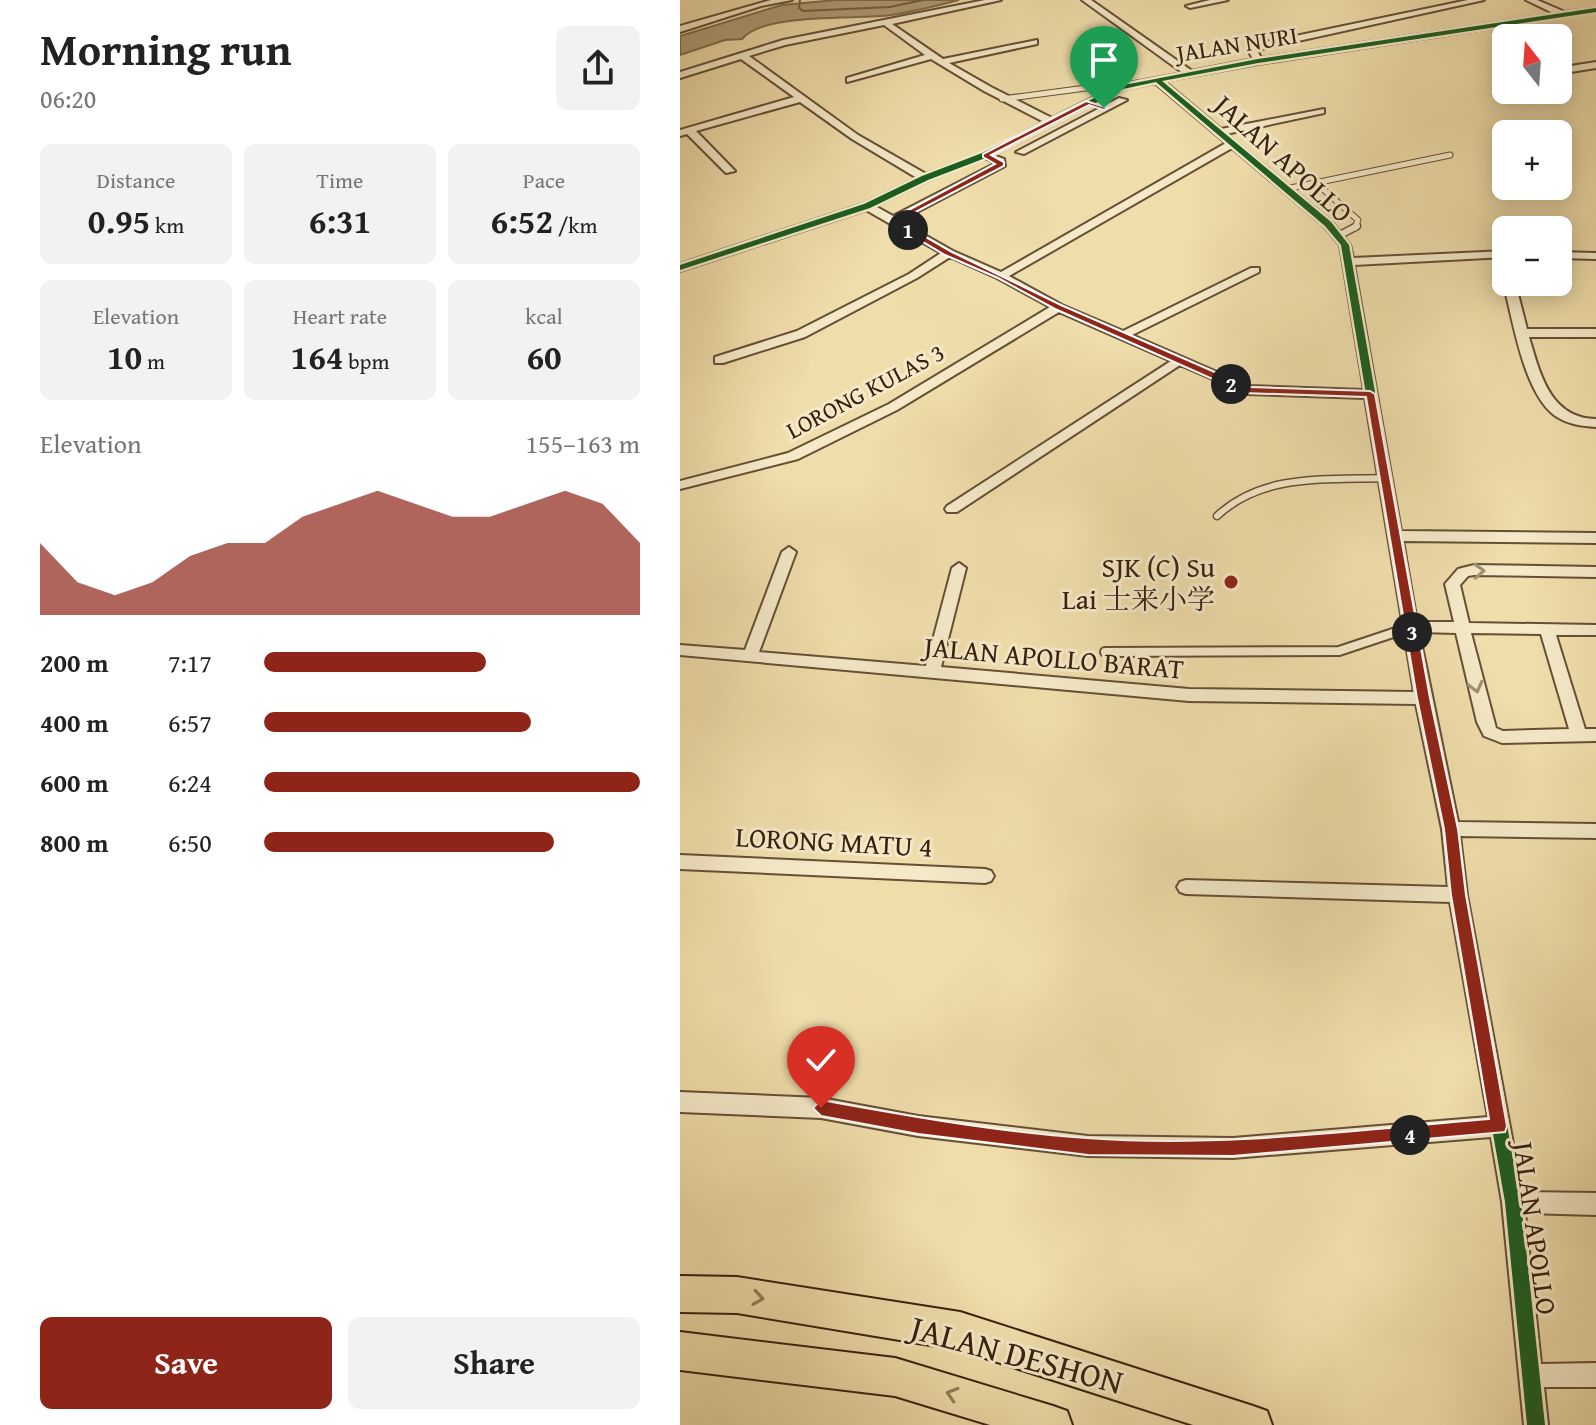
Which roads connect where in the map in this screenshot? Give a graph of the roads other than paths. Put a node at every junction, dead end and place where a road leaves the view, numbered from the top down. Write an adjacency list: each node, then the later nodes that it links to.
1 (788, 0): 7 (street)
2 (997, 0): 11 (street)
3 (1086, 0): 20 (street)
4 (1224, 0): 8 (street)
5 (1480, 0): 16 (street)
6 (1530, 0): 10 (street)
7 (759, 2): 12 (street)
8 (1190, 6)
9 (1596, 10): 10 (street, JALAN NURI)
10 (1566, 16): 16 (street, JALAN NURI)
11 (886, 23): 14 (street); 15 (street)
12 (680, 29)
13 (1034, 42): 17 (street)
14 (930, 56): 17 (street); 22 (street)
15 (744, 57): 21 (street); 25 (street)
16 (1258, 61): 20 (street, JALAN NURI)
17 (940, 62): 26 (street)
18 (1596, 65): 19 (street)
19 (1572, 69)
20 (1189, 73): 23 (street, JALAN NURI)
21 (680, 75)
22 (850, 80)
23 (1157, 80): 24 (street, JALAN NURI); 33 (street, JALAN APOLLO)
24 (1121, 87): 26 (lane); 28 (street, JALAN NURI)
25 (802, 98): 32 (street); 41 (street)
26 (1001, 99): 31 (street)
27 (1122, 100): 29 (street)
28 (1088, 103): 29 (street); 31 (street, JALAN NURI)
29 (1104, 108): 36 (street)
30 (1321, 111): 33 (street)
31 (1053, 122): 34 (street, JALAN NURI)
32 (684, 132): 40 (street)
33 (1220, 132): 35 (street, JALAN APOLLO)
34 (1023, 137): 36 (street); 38 (street, JALAN NURI)
35 (1234, 143): 43 (street, JALAN APOLLO); 54 (street)
36 (1038, 144): 37 (street)
37 (1021, 152)
38 (985, 155): 41 (street, JALAN NURI); 45 (street)
39 (1450, 155): 42 (lane)
40 (730, 171)
41 (925, 178): 44 (street, JALAN NURI)
42 (1315, 182): 43 (lane); 46 (lane)
43 (1286, 189): 46 (street, JALAN APOLLO)
44 (867, 206): 45 (street); 52 (street, JALAN NURI)
45 (892, 221): 47 (street)
46 (1340, 235): 51 (street, JALAN APOLLO)
47 (949, 253): 54 (street); 60 (street)
48 (1492, 255): 51 (street)
49 (1572, 255): 50 (street)
50 (1596, 256)
51 (1347, 262): 62 (street, JALAN APOLLO)
52 (680, 268)
53 (1255, 270): 59 (street)
54 (1001, 276): 56 (street)
55 (1513, 296): 57 (street)
56 (1058, 307): 59 (street); 65 (street, LORONG KULAS 3)
57 (1523, 333): 58 (street); 63 (street)
58 (1596, 333)
59 (1124, 335): 61 (street)
60 (719, 360)
61 (1177, 362): 62 (street); 66 (street)
62 (1370, 394): 64 (street, JALAN APOLLO)
63 (1596, 423)
64 (1385, 478): 67 (lane); 68 (street, JALAN APOLLO)
65 (680, 485)
66 (952, 509)
67 (1217, 516)
68 (1394, 536): 69 (street); 73 (street, JALAN APOLLO)
69 (1596, 538)
70 (789, 552): 80 (street)
71 (959, 568): 81 (street)
72 (1596, 572): 74 (street, one-way to 72)
73 (1411, 627): 74 (street); 79 (lane); 82 (street, JALAN APOLLO)
74 (1461, 629): 75 (street); 83 (street, one-way to 83)
75 (1547, 629): 76 (street); 83 (street)
76 (1593, 630): 77 (street)
77 (1596, 647)
78 (680, 650): 80 (street, JALAN APOLLO BARAT)
79 (1105, 652)
80 (750, 656): 81 (street, JALAN APOLLO BARAT)
81 (932, 672): 82 (street, JALAN APOLLO BARAT)
82 (1423, 698): 85 (street, JALAN APOLLO)
83 (1578, 734): 84 (street)
84 (1596, 735)
85 (1451, 829): 86 (street); 90 (street, JALAN APOLLO)
86 (1596, 831)
87 (680, 862): 88 (street, LORONG MATU 4)
88 (985, 876)
89 (1186, 887): 90 (street)
90 (1458, 895): 92 (street, JALAN APOLLO)
91 (680, 1102): 92 (street)
92 (1499, 1126): 93 (street, JALAN APOLLO)
93 (1513, 1202): 94 (street); 98 (street, JALAN APOLLO)
94 (1596, 1204)
95 (680, 1294): 100 (main road, JALAN DESHON, one-way to 100)
96 (680, 1351): 99 (main road, JALAN DESHON, one-way to 96)
97 (1596, 1375): 98 (street)
98 (1530, 1376): 101 (street, JALAN APOLLO)
99 (1053, 1425)
100 (1253, 1425)
101 (1536, 1425)

